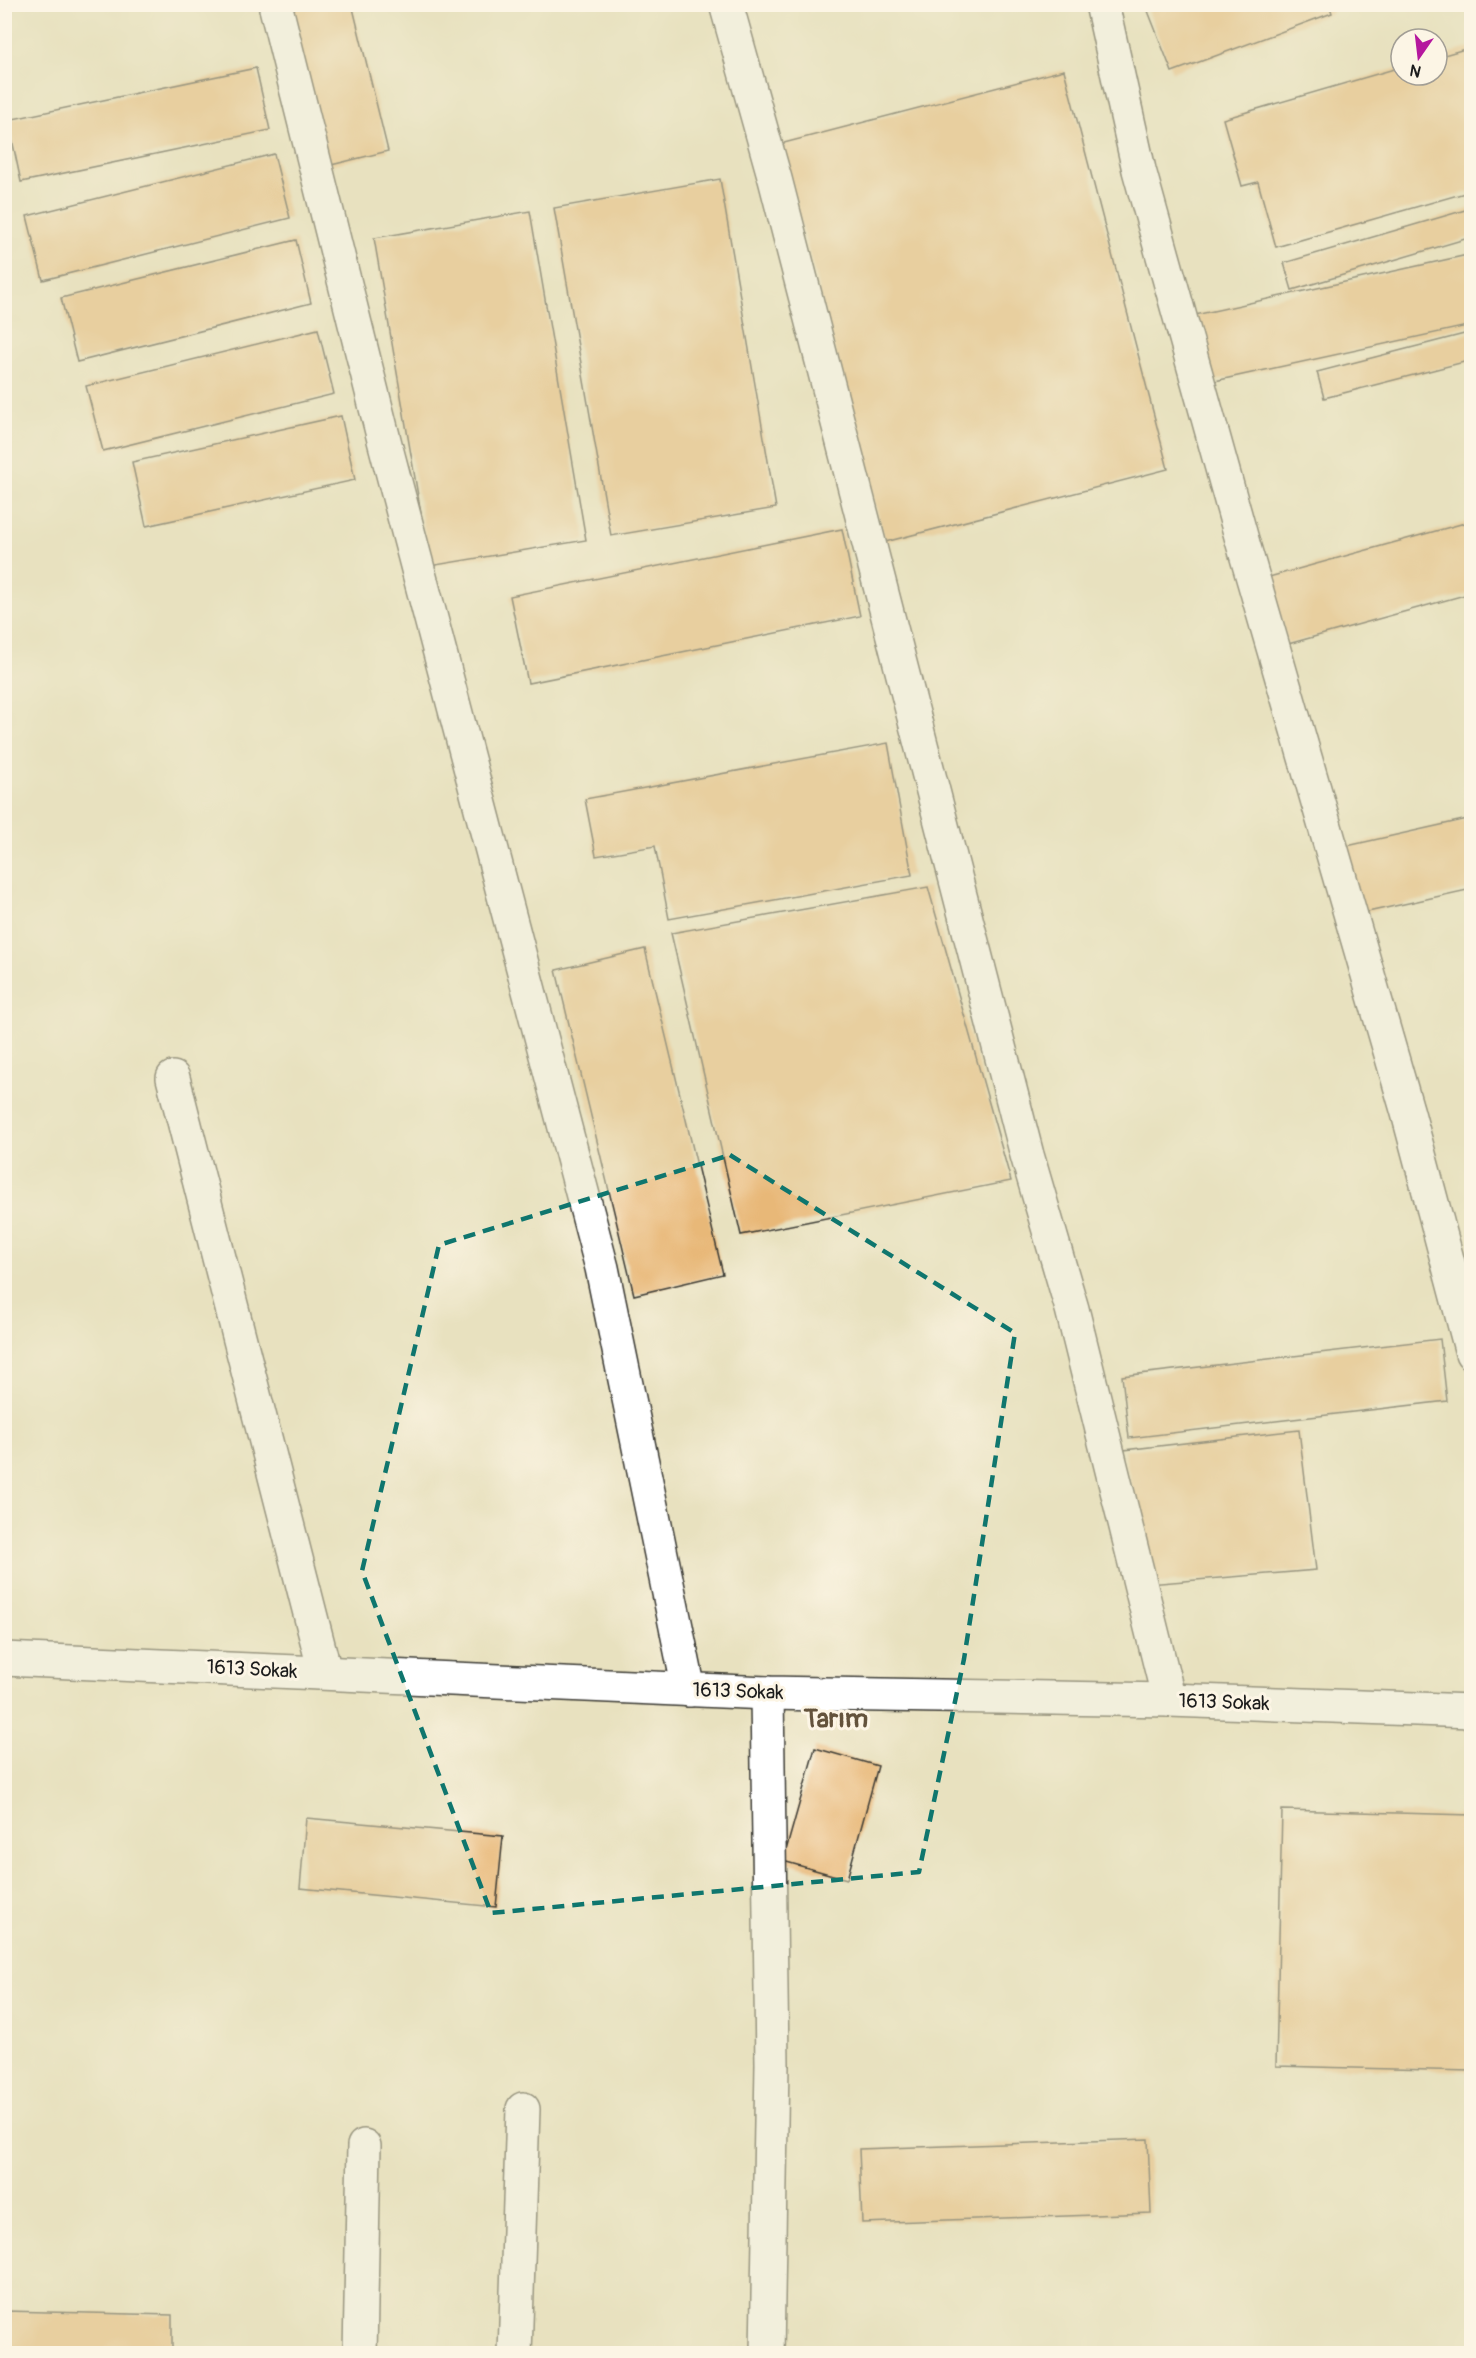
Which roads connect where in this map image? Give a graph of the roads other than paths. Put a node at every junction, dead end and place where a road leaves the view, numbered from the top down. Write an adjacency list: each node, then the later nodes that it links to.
1 (275, 4): 8 (street)
2 (726, 4): 10 (street)
3 (1102, 4): 5 (street)
4 (172, 1078): 7 (street)
5 (1472, 1353)
6 (4, 1659): 7 (street, 1613 Sokak)
7 (325, 1672): 8 (street, 1613 Sokak)
8 (689, 1690): 9 (street, 1613 Sokak)
9 (767, 1693): 10 (street, 1613 Sokak); 16 (street)
10 (1169, 1700): 11 (street, 1613 Sokak)
11 (1472, 1711)
12 (523, 2109): 15 (street)
13 (364, 2146): 14 (street)
14 (360, 2354)
15 (515, 2354)
16 (766, 2354)

